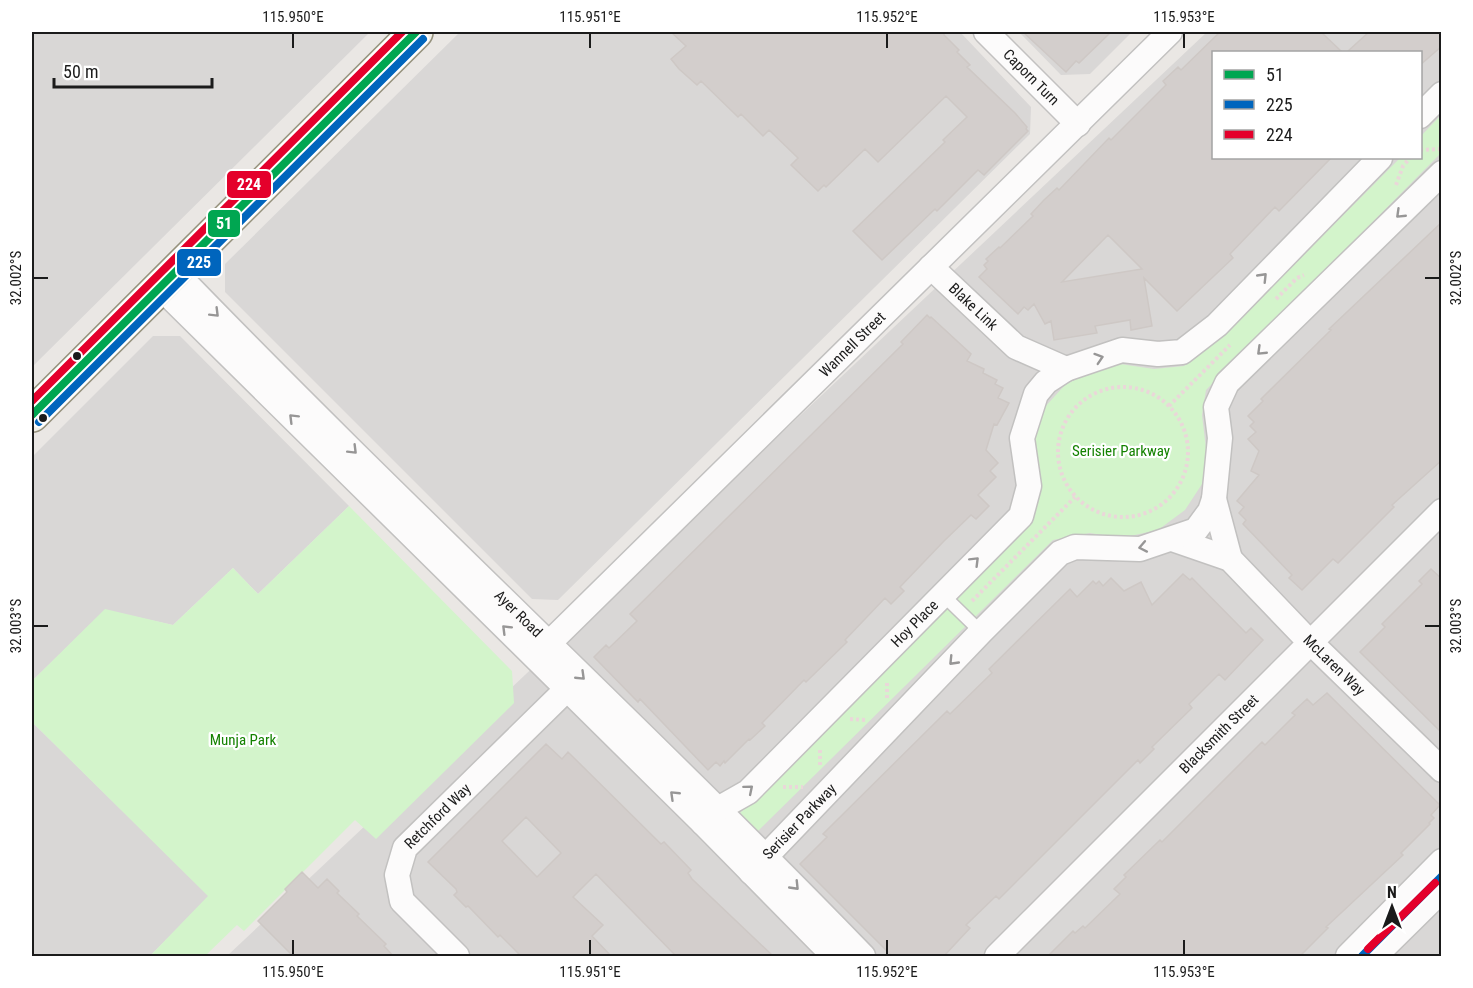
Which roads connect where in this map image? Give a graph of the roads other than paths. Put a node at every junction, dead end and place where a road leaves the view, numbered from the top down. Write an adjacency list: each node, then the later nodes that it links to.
1 (416, 32): 10 (street)
2 (986, 32): 6 (street, Caporn Turn)
3 (1170, 32): 6 (street, Wannell Street)
4 (1442, 94): 5 (street)
5 (1422, 114)
6 (1078, 124): 9 (street, Wannell Street)
7 (1379, 159): 12 (street, one-way to 7)
8 (1442, 173): 15 (street, Serisier Parkway, one-way to 15)
9 (931, 267): 11 (street, Blake Link); 22 (street, Wannell Street)
10 (167, 278): 14 (street); 22 (street, Ayer Road)
11 (1016, 347): 12 (street, Blake Link); 13 (street, Blake Link)
12 (1066, 369): 13 (street)
13 (1041, 388): 19 (street, Hoy Place, one-way to 13)
14 (32, 415)
15 (1214, 499): 17 (street, Serisier Parkway); 18 (street, McLaren Way)
16 (1442, 511): 21 (street, Blacksmith Street)
17 (1172, 539): 18 (street, McLaren Way); 20 (street, Serisier Parkway, one-way to 20)
18 (1230, 559): 21 (street, McLaren Way)
19 (942, 594): 20 (lane); 25 (street, Hoy Place, one-way to 19)
20 (981, 632): 26 (street, Serisier Parkway, one-way to 26)
21 (1311, 642): 24 (street, McLaren Way); 31 (street, Blacksmith Street)
22 (541, 651): 23 (street, Ayer Road); 25 (street, Ayer Road, one-way to 25)
23 (566, 690): 25 (street, Ayer Road, one-way to 23); 28 (street, Retchford Way)
24 (1442, 770)
25 (710, 816): 26 (street, Ayer Road)
26 (758, 864): 29 (street, Ayer Road); 30 (street, Ayer Road, one-way to 30)
27 (1439, 875): 32 (street); 33 (street)
28 (457, 957)
29 (834, 957)
30 (863, 957)
31 (997, 957)
32 (1348, 957)
33 (1375, 957)

